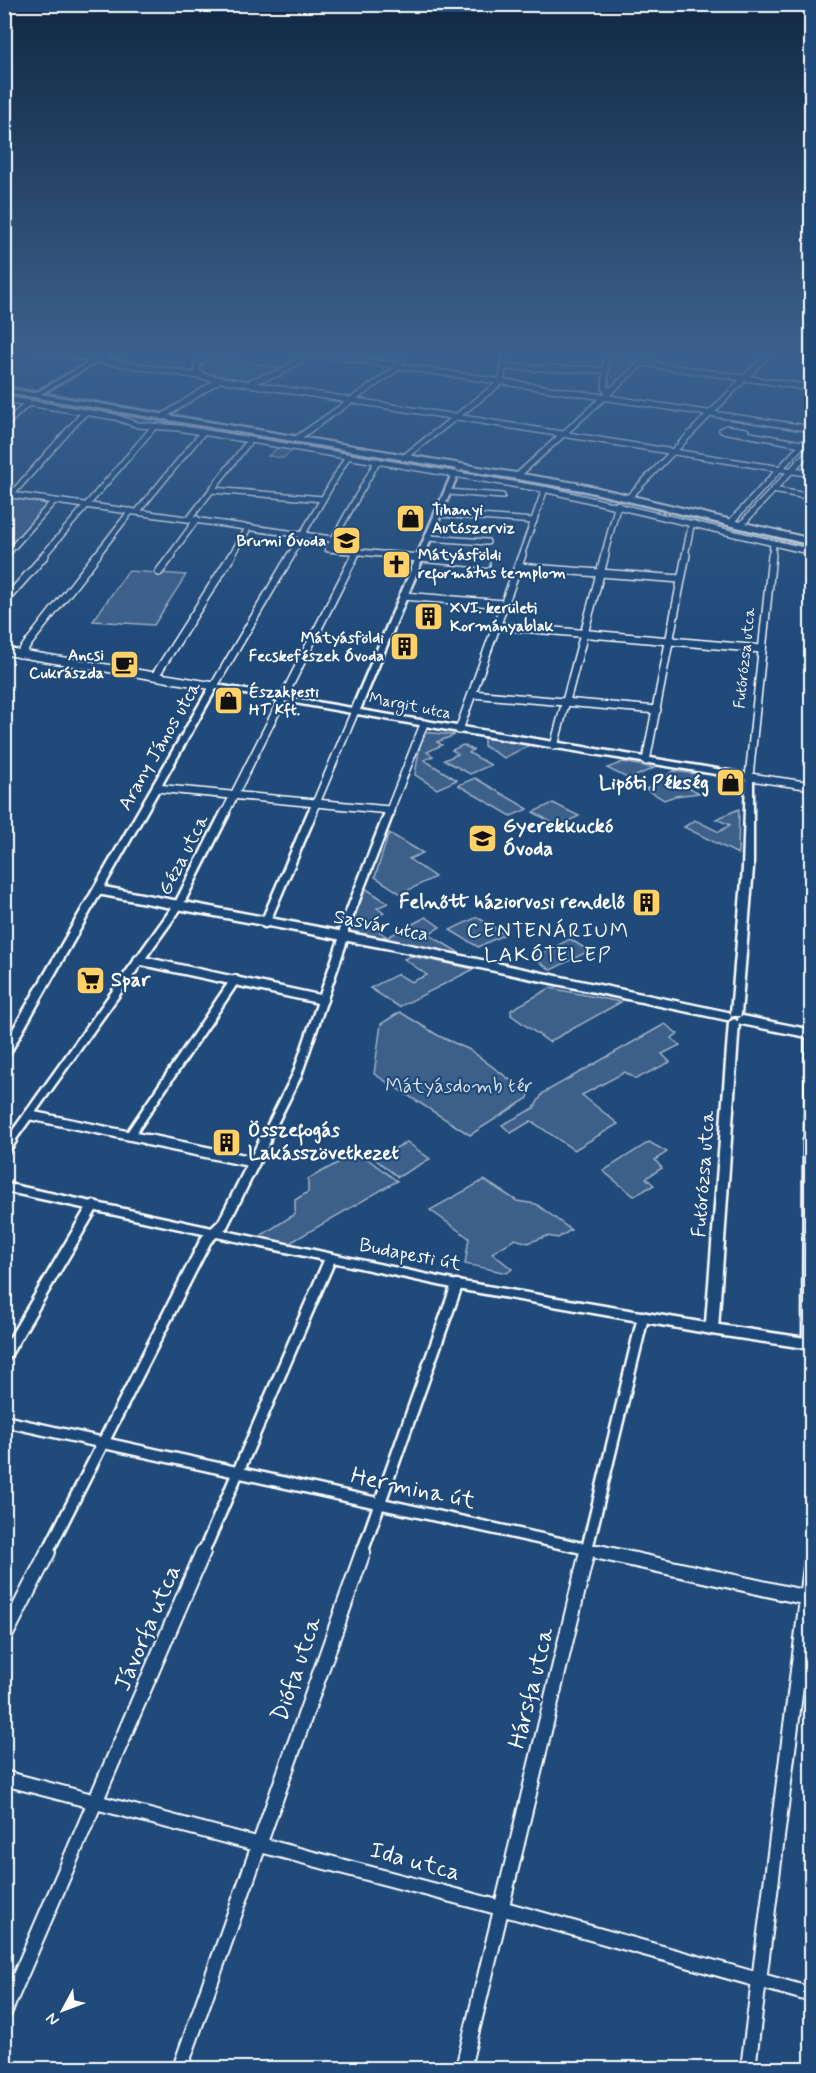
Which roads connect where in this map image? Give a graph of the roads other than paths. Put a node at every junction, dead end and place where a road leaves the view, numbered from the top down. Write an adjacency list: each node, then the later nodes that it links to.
1 (52, 447): 26 (street)
2 (137, 447): 33 (street)
3 (190, 447): 34 (street)
4 (245, 447): 23 (street)
5 (291, 447): 14 (street)
6 (336, 447): 15 (main road)
7 (417, 447): 15 (street)
8 (548, 447): 21 (street)
9 (647, 447): 13 (street)
10 (678, 447): 13 (street)
11 (800, 447): 17 (street)
12 (812, 448): 19 (street)
13 (674, 451): 17 (street); 29 (street)
14 (348, 456): 16 (street); 30 (street, Arany János utca)
15 (403, 458): 18 (main road)
16 (378, 460): 18 (street); 44 (street)
17 (781, 469): 19 (street); 38 (street)
18 (458, 470): 21 (main road); 22 (street); 25 (street)
19 (790, 471): 20 (street); 24 (street)
20 (812, 474)
21 (517, 476): 29 (main road)
22 (545, 489): 32 (street); 37 (street)
23 (212, 490): 30 (street); 36 (street)
24 (773, 490): 28 (street); 40 (street)
25 (448, 492): 27 (street); 35 (street)
26 (8, 494): 31 (street)
27 (502, 496)
28 (812, 497)
29 (628, 498): 38 (main road)
30 (323, 499): 42 (street, Arany János utca)
31 (53, 502): 33 (street); 50 (street)
32 (618, 504): 39 (street); 55 (street)
33 (86, 506): 34 (street); 58 (street)
34 (134, 511): 36 (street); 65 (street)
35 (438, 514): 37 (street); 43 (street)
36 (194, 519): 41 (street); 54 (street)
37 (534, 521): 53 (street)
38 (730, 523): 40 (main road)
39 (694, 524): 47 (street); 56 (street)
40 (741, 525): 46 (main road)
41 (249, 527): 42 (street); 66 (street)
42 (302, 535): 44 (street); 67 (street, Arany János utca)
43 (428, 538): 45 (street); 51 (street)
44 (332, 539): 49 (street)
45 (487, 542)
46 (812, 542)
47 (773, 543): 48 (street); 63 (street, Futórózsa utca)
48 (812, 552)
49 (356, 553): 51 (street); 69 (street, Géza utca)
50 (4, 557)
51 (419, 559): 52 (street); 57 (street)
52 (486, 564)
53 (518, 567): 55 (street); 59 (street)
54 (159, 572)
55 (599, 573): 56 (street); 61 (street)
56 (681, 579): 62 (street)
57 (403, 596): 59 (street); 72 (street)
58 (4, 602)
59 (504, 604): 60 (street)
60 (498, 626): 61 (street); 68 (street)
61 (583, 633): 62 (street); 70 (street)
62 (670, 641): 63 (street); 71 (street)
63 (762, 649): 77 (street, Futórózsa utca)
64 (4, 651): 65 (street, Margit utca)
65 (20, 654): 66 (street, Margit utca)
66 (155, 676): 67 (street, Margit utca)
67 (214, 686): 69 (street, Margit utca); 79 (street, Arany János utca)
68 (472, 694): 70 (street); 74 (street)
69 (281, 697): 72 (street, Margit utca); 80 (street, Géza utca)
70 (564, 702): 71 (street); 75 (street)
71 (657, 710): 76 (street)
72 (355, 711): 73 (street, Margit utca); 81 (street)
73 (424, 724): 74 (street, Margit utca); 82 (street)
74 (459, 730): 75 (street, Margit utca)
75 (555, 746): 76 (street, Margit utca)
76 (646, 761): 77 (street, Margit utca)
77 (749, 777): 78 (street, Margit utca); 90 (street, Futórózsa utca)
78 (812, 786)
79 (156, 788): 80 (street); 83 (street, Arany János utca)
80 (233, 795): 81 (street); 84 (street, Géza utca)
81 (315, 803): 82 (street); 85 (street)
82 (389, 810): 86 (street)
83 (99, 890): 84 (street, Sasvár utca); 92 (street, Arany János utca)
84 (178, 906): 85 (street, Sasvár utca); 87 (street, Géza utca)
85 (265, 923): 86 (street, Sasvár utca)
86 (344, 937): 89 (street); 90 (street, Sasvár utca)
87 (138, 960): 88 (street); 93 (street, Géza utca)
88 (235, 980): 89 (street); 94 (street)
89 (323, 1000): 96 (street)
90 (734, 1018): 91 (street, Sasvár utca); 105 (street, Futórózsa utca)
91 (811, 1034): 98 (street)
92 (4, 1055)
93 (29, 1115): 94 (street); 95 (street, Géza utca)
94 (130, 1135): 96 (street)
95 (4, 1150)
96 (254, 1162): 100 (street)
97 (4, 1187): 99 (street, Budapesti út)
98 (810, 1200): 103 (street)
99 (93, 1206): 100 (street, Budapesti út); 107 (street)
100 (214, 1233): 101 (street, Budapesti út); 109 (street)
101 (330, 1259): 102 (street, Budapesti út); 110 (street, Jávorfa utca)
102 (457, 1285): 104 (street, Budapesti út); 111 (street, Diófa utca)
103 (810, 1314): 106 (street)
104 (643, 1317): 105 (street, Budapesti út); 112 (street, Hársfa utca)
105 (712, 1329): 106 (street, Budapesti út)
106 (810, 1343)
107 (4, 1357)
108 (4, 1421): 109 (street, Hermina út)
109 (104, 1443): 110 (street, Hermina út); 115 (street)
110 (239, 1473): 111 (street, Hermina út); 117 (street, Jávorfa utca)
111 (379, 1503): 112 (street, Hermina út); 118 (street, Diófa utca)
112 (589, 1549): 114 (street, Hermina út); 119 (street, Hársfa utca)
113 (812, 1559): 114 (street)
114 (809, 1598): 120 (street)
115 (4, 1638)
116 (4, 1778): 117 (street, Ida utca)
117 (97, 1802): 118 (street, Ida utca); 122 (street, Jávorfa utca)
118 (261, 1845): 119 (street, Ida utca); 123 (street, Diófa utca)
119 (501, 1908): 120 (street, Ida utca); 124 (street, Hársfa utca)
120 (759, 1981): 121 (street, Ida utca); 125 (street)
121 (812, 1995)
122 (4, 2013)
123 (180, 2068)
124 (463, 2068)
125 (748, 2068)

